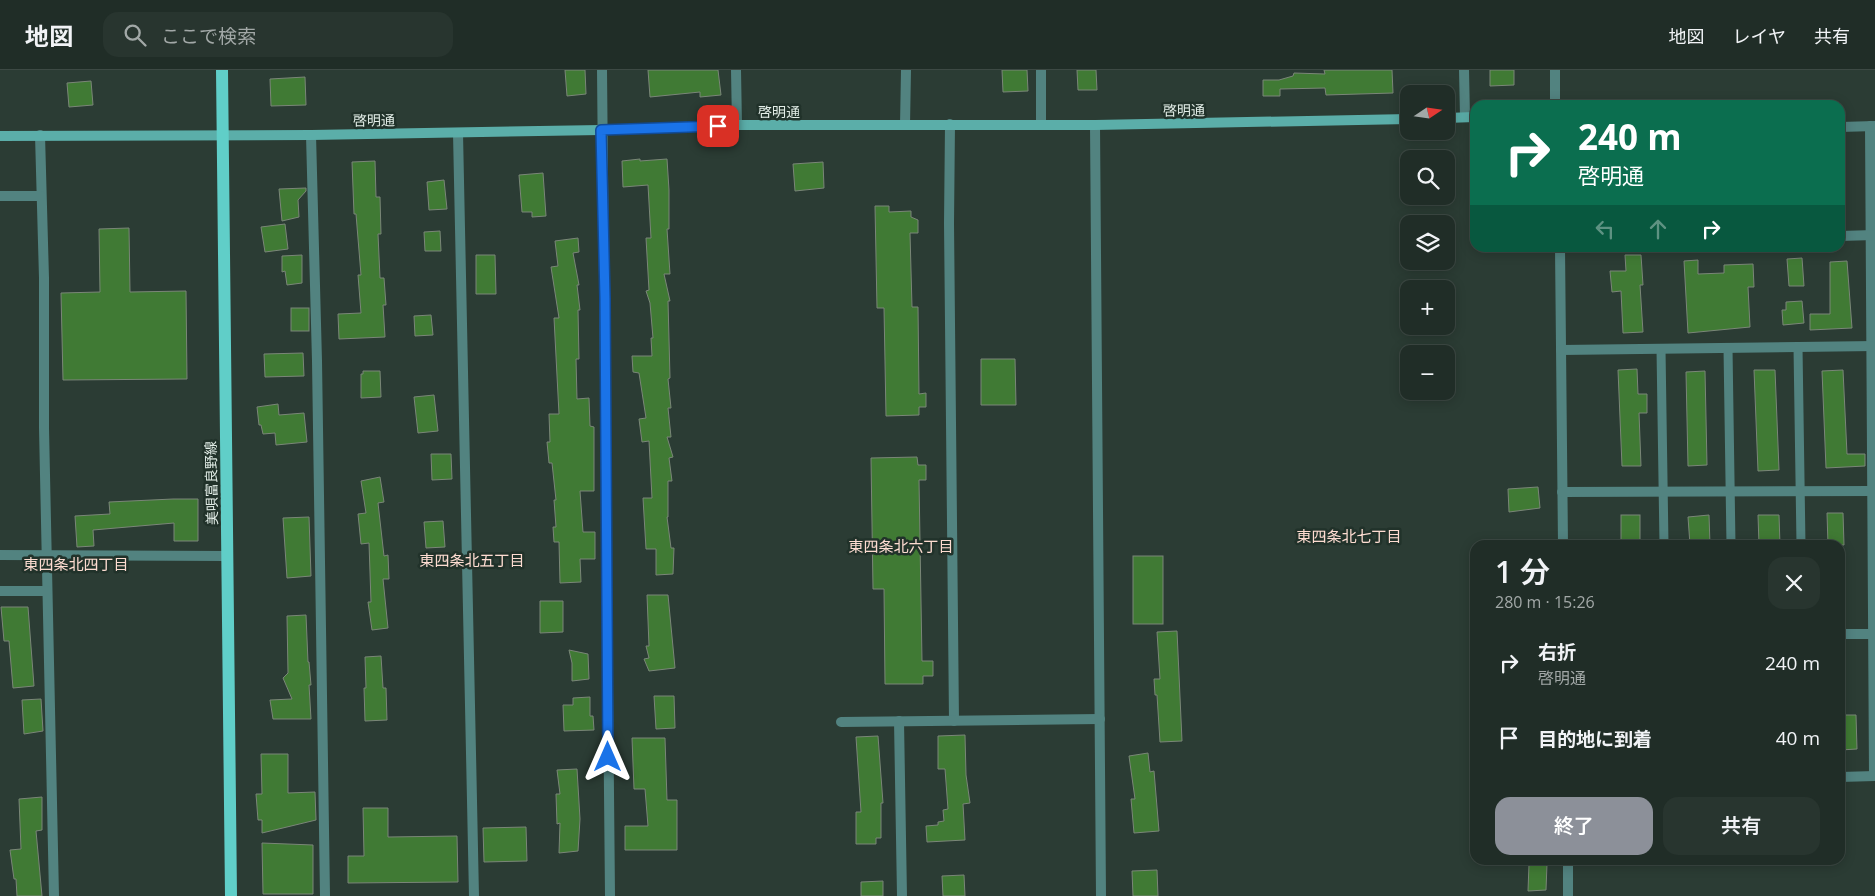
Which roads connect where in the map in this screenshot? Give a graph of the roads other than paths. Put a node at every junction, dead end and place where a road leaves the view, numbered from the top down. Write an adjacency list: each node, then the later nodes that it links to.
1 (222, 70): 22 (main road, 美唄富良野線)
2 (602, 70): 19 (street)
3 (736, 70): 13 (street)
4 (906, 70): 14 (street)
5 (1041, 70): 15 (street)
6 (1464, 70): 9 (street)
7 (1555, 70): 8 (street)
8 (1555, 100)
9 (1470, 117): 10 (street)
10 (1455, 118)
11 (1400, 119): 16 (street, 啓明通)
12 (950, 124): 14 (street, 啓明通); 15 (street, 啓明通); 53 (street)
13 (737, 125): 14 (street, 啓明通); 19 (street, 啓明通)
14 (905, 125)
15 (1041, 125): 16 (street, 啓明通)
16 (1095, 125): 51 (street)
17 (1872, 126): 18 (street); 27 (street)
18 (1845, 127)
19 (601, 130): 20 (street, 啓明通); 62 (street)
20 (458, 132): 23 (street, 啓明通); 61 (street)
21 (40, 134): 22 (street, 啓明通); 24 (street, 啓明通); 26 (street)
22 (222, 135): 23 (street, 啓明通); 46 (main road, 美唄富良野線)
23 (311, 135): 60 (street)
24 (0, 136)
25 (0, 196): 26 (street)
26 (41, 196): 45 (street)
27 (1872, 235): 28 (street); 30 (street)
28 (1845, 236)
29 (1560, 252): 34 (street)
30 (1873, 346): 31 (street); 39 (street)
31 (1798, 347): 32 (street); 38 (lane)
32 (1728, 348): 33 (street); 37 (lane)
33 (1661, 349): 34 (street); 36 (lane)
34 (1561, 350): 35 (street)
35 (1562, 492): 36 (street); 40 (street)
36 (1663, 492): 37 (street); 41 (lane)
37 (1730, 492): 38 (street); 42 (lane)
38 (1799, 492): 39 (street); 43 (lane)
39 (1874, 492): 50 (street)
40 (1562, 540)
41 (1664, 540)
42 (1731, 540)
43 (1801, 540)
44 (0, 555): 45 (street)
45 (48, 556): 46 (street); 48 (street)
46 (227, 556): 59 (main road, 美唄富良野線)
47 (0, 591): 48 (street)
48 (47, 591): 58 (street)
49 (1845, 634): 50 (street)
50 (1873, 634): 55 (street)
51 (1100, 719): 53 (street); 64 (street)
52 (900, 721): 53 (street); 54 (street); 63 (street)
53 (954, 721)
54 (841, 722)
55 (1874, 776): 56 (street)
56 (1845, 777)
57 (1568, 865): 65 (street)
58 (54, 896)
59 (231, 896)
60 (325, 896)
61 (474, 896)
62 (610, 896)
63 (902, 896)
64 (1101, 896)
65 (1568, 896)

